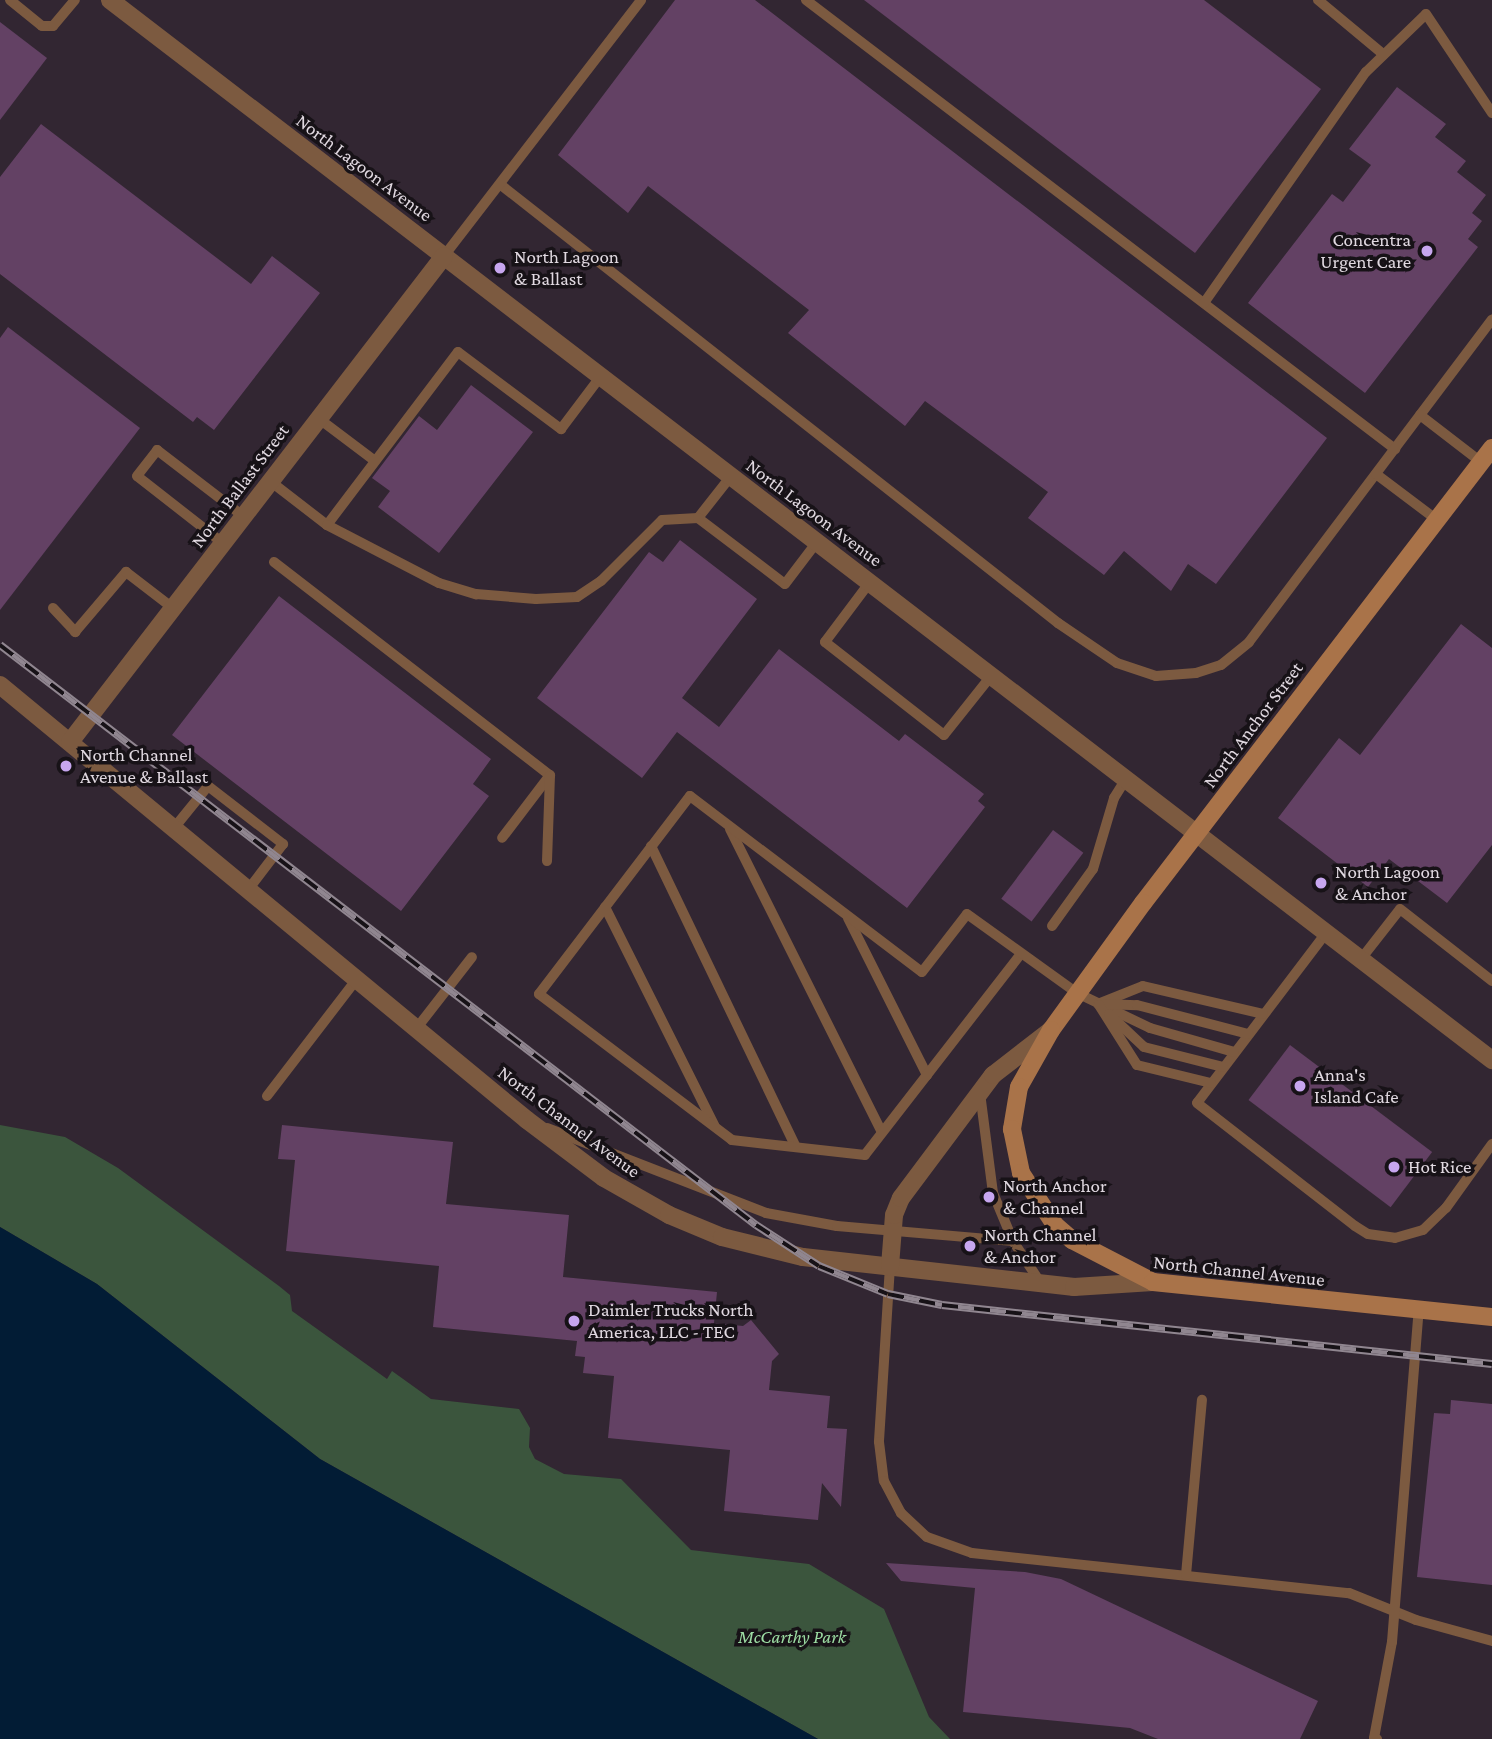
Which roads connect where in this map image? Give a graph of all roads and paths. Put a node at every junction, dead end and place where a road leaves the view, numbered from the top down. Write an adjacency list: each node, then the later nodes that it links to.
1 (10, 0): 2 (lane)
2 (75, 0)
3 (110, 0): 10 (street, North Lagoon Avenue)
4 (641, 0): 9 (lane)
5 (806, 0): 11 (lane)
6 (1318, 0): 7 (lane)
7 (1383, 54): 8 (lane); 11 (lane)
8 (1492, 113)
9 (501, 185): 10 (lane); 19 (lane)
10 (444, 256): 13 (street, North Lagoon Avenue); 15 (street, North Ballast Street)
11 (1204, 303): 16 (lane)
12 (1492, 318): 14 (lane)
13 (601, 376): 18 (lane); 20 (street, North Lagoon Avenue)
14 (1420, 415): 16 (lane); 17 (lane)
15 (318, 418): 18 (lane); 21 (street, North Ballast Street)
16 (1395, 449): 19 (lane)
17 (1486, 455): 24 (main road, North Anchor Street)
18 (375, 461): 25 (lane)
19 (1376, 474): 24 (lane)
20 (731, 476): 23 (lane); 26 (street, North Lagoon Avenue)
21 (270, 481): 22 (street, North Ballast Street); 25 (lane)
22 (243, 516): 27 (street, North Ballast Street); 27 (lane)
23 (698, 518): 25 (lane); 26 (lane)
24 (1437, 520): 39 (main road, North Anchor Street)
25 (327, 525)
26 (817, 542): 29 (street, North Lagoon Avenue)
27 (224, 544): 31 (street, North Ballast Street)
28 (274, 562): 35 (lane)
29 (870, 582): 32 (street, North Lagoon Avenue); 32 (lane)
30 (53, 608): 31 (lane)
31 (173, 608): 34 (street, North Ballast Street)
32 (991, 676): 36 (street, North Lagoon Avenue)
33 (0, 685): 34 (street, North Channel Avenue)
34 (70, 742): 38 (street, North Channel Avenue)
35 (550, 775): 40 (lane); 42 (lane)
36 (1126, 779): 39 (street, North Lagoon Avenue); 46 (lane)
37 (729, 825): 41 (lane); 45 (lane); 68 (lane)
38 (174, 828): 43 (street, North Channel Avenue); 43 (lane)
39 (1196, 834): 47 (street, North Lagoon Avenue); 53 (main road, North Anchor Street)
40 (502, 838)
41 (652, 846): 44 (lane); 70 (lane)
42 (547, 861)
43 (248, 890): 51 (street, North Channel Avenue)
44 (605, 906): 67 (lane); 67 (lane)
45 (846, 914): 48 (lane); 62 (lane)
46 (1052, 926)
47 (1326, 933): 50 (street, North Lagoon Avenue); 55 (lane)
48 (1020, 955): 53 (lane); 62 (lane)
49 (472, 957): 56 (lane)
50 (1360, 959): 52 (lane); 60 (street, North Lagoon Avenue)
51 (356, 980): 56 (street, North Channel Avenue); 65 (lane)
52 (1492, 981)
53 (1077, 993): 54 (lane); 57 (main road, North Anchor Street)
54 (1098, 1004): 55 (lane); 58 (lane); 59 (lane); 61 (lane); 63 (lane)
55 (1263, 1014): 58 (lane)
56 (416, 1029): 66 (street, North Channel Avenue)
57 (1051, 1030): 64 (street, North Anchor Street); 74 (main road, North Anchor Street)
58 (1248, 1034): 59 (lane)
59 (1234, 1052): 61 (lane)
60 (1492, 1060)
61 (1223, 1067): 63 (lane)
62 (927, 1075): 68 (lane)
63 (1211, 1083): 69 (lane)
64 (980, 1093): 71 (street, North Anchor Street); 72 (lane)
65 (267, 1097)
66 (527, 1120): 71 (lane); 73 (street, North Channel Avenue)
67 (716, 1128): 70 (lane)
68 (882, 1132): 70 (lane)
69 (1492, 1144)
70 (796, 1147)
71 (892, 1230): 72 (lane); 73 (street, North Anchor Street)
72 (1013, 1241): 75 (lane)
73 (890, 1266): 75 (street, North Channel Avenue); 79 (lane)
74 (1153, 1282): 75 (street, North Channel Avenue); 76 (main road, North Channel Avenue)
75 (1041, 1283)
76 (1419, 1310): 77 (main road, North Channel Avenue); 80 (lane)
77 (1492, 1317)
78 (1202, 1400): 79 (lane)
79 (1186, 1575): 80 (lane)
80 (1393, 1611): 81 (lane); 82 (lane)
81 (1492, 1641)
82 (1377, 1739)

